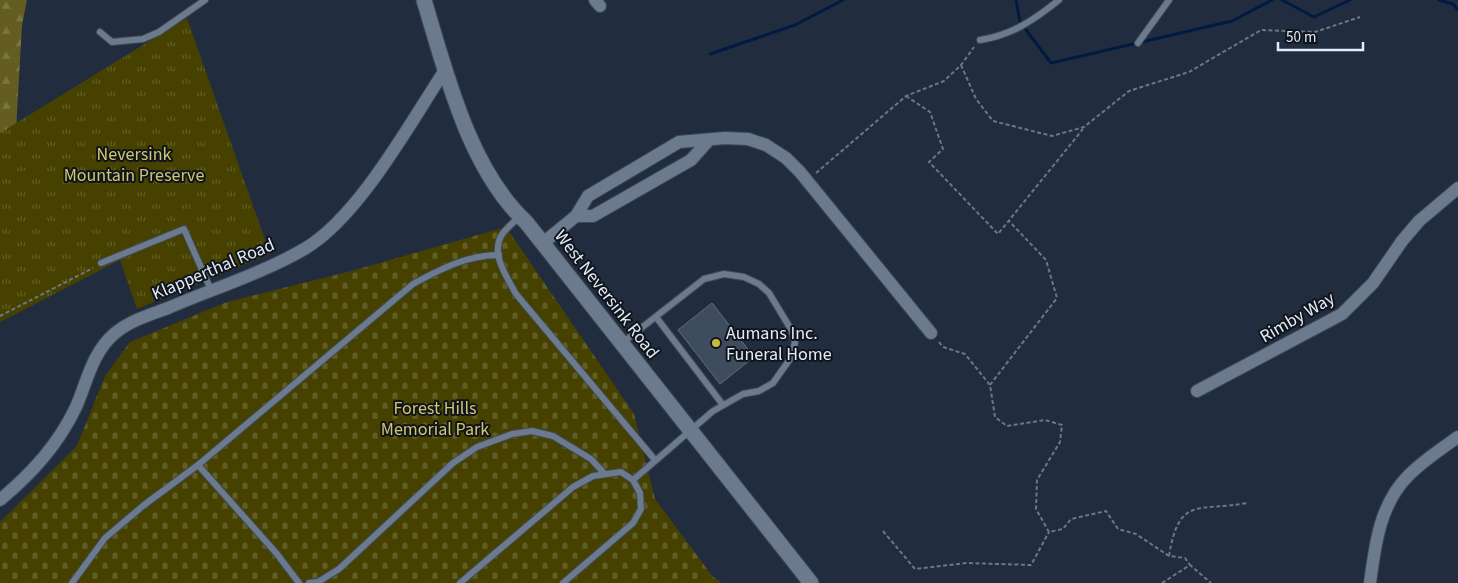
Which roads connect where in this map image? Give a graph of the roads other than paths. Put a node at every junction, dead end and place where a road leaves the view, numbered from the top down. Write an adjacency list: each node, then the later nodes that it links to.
1 (206, 0): 5 (lane)
2 (424, 0): 8 (street, West Neversink Road)
3 (1059, 0): 6 (lane)
4 (1169, 0): 7 (lane)
5 (100, 32)
6 (980, 40)
7 (1138, 43)
8 (445, 70): 11 (street, West Neversink Road); 16 (street, Klapperthal Road)
9 (708, 141): 12 (street); 12 (street); 18 (street)
10 (1458, 188): 20 (street, Rimby Way)
11 (520, 216): 13 (street, West Neversink Road); 14 (lane)
12 (576, 216): 13 (street)
13 (542, 243): 19 (street, West Neversink Road)
14 (499, 255): 24 (lane); 25 (lane)
15 (101, 263): 16 (lane)
16 (211, 290): 28 (street, Klapperthal Road)
17 (656, 317): 19 (lane); 21 (lane); 21 (lane)
18 (931, 333)
19 (622, 342): 22 (street, West Neversink Road)
20 (1197, 391)
21 (723, 404): 22 (lane)
22 (690, 430): 24 (lane); 34 (street, West Neversink Road)
23 (1458, 436): 35 (street)
24 (655, 460): 27 (lane)
25 (198, 465): 29 (lane); 30 (lane)
26 (604, 473): 27 (lane); 31 (lane); 32 (lane)
27 (633, 480): 33 (lane)
28 (0, 500)
29 (72, 583)
30 (299, 583)
31 (308, 583)
32 (460, 583)
33 (563, 583)
34 (810, 583)
35 (1370, 583)

